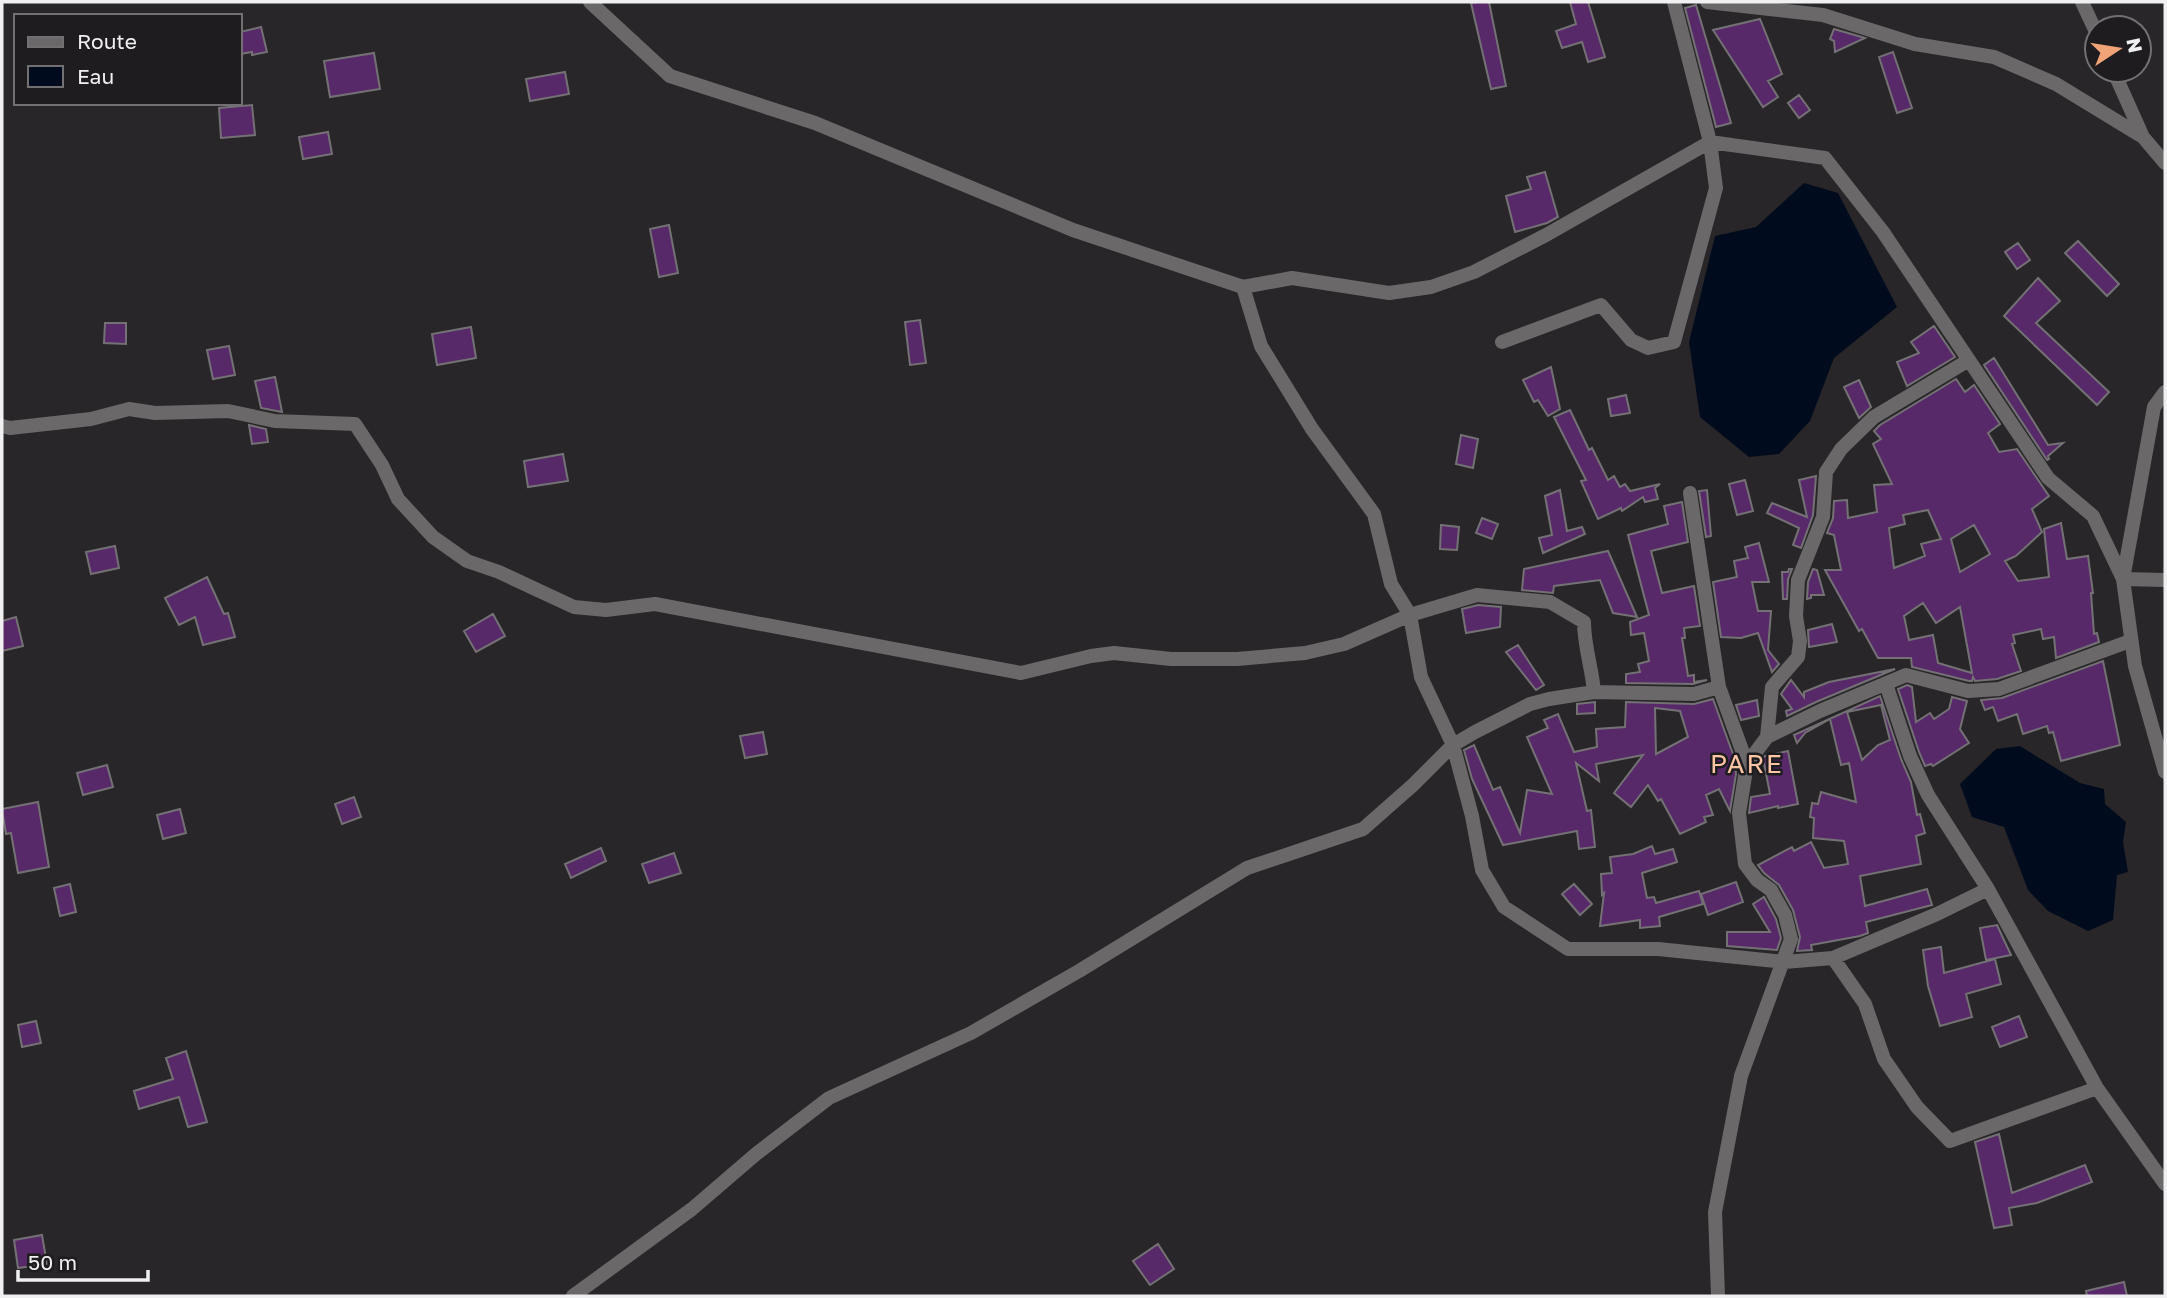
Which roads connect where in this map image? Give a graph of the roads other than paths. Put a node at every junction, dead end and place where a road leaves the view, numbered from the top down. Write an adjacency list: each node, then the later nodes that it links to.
1 (590, 2): 8 (street)
2 (1674, 2): 6 (street)
3 (1707, 2): 5 (street)
4 (2119, 84): 5 (street)
5 (2143, 137): 7 (street)
6 (1710, 142): 8 (street); 9 (street); 10 (street)
7 (2165, 163)
8 (1243, 287): 16 (street)
9 (1502, 342)
10 (1969, 360): 14 (street); 21 (street)
11 (2165, 392): 14 (street)
12 (2, 426): 16 (street)
13 (1690, 493): 19 (street)
14 (2123, 579): 15 (street); 17 (street)
15 (2165, 580)
16 (1410, 615): 20 (street); 22 (street)
17 (2130, 640): 18 (street); 24 (street)
18 (1886, 684): 21 (street); 25 (street)
19 (1719, 687): 20 (street); 23 (street)
20 (1594, 692): 22 (street)
21 (1767, 737): 23 (street)
22 (1453, 745): 27 (street); 30 (street)
23 (1746, 764): 27 (street)
24 (2165, 772)
25 (1988, 889): 26 (street); 28 (street)
26 (1833, 958): 27 (street); 28 (street)
27 (1784, 962): 31 (street)
28 (2097, 1087): 29 (street)
29 (2165, 1184)
30 (573, 1296)
31 (1718, 1296)

